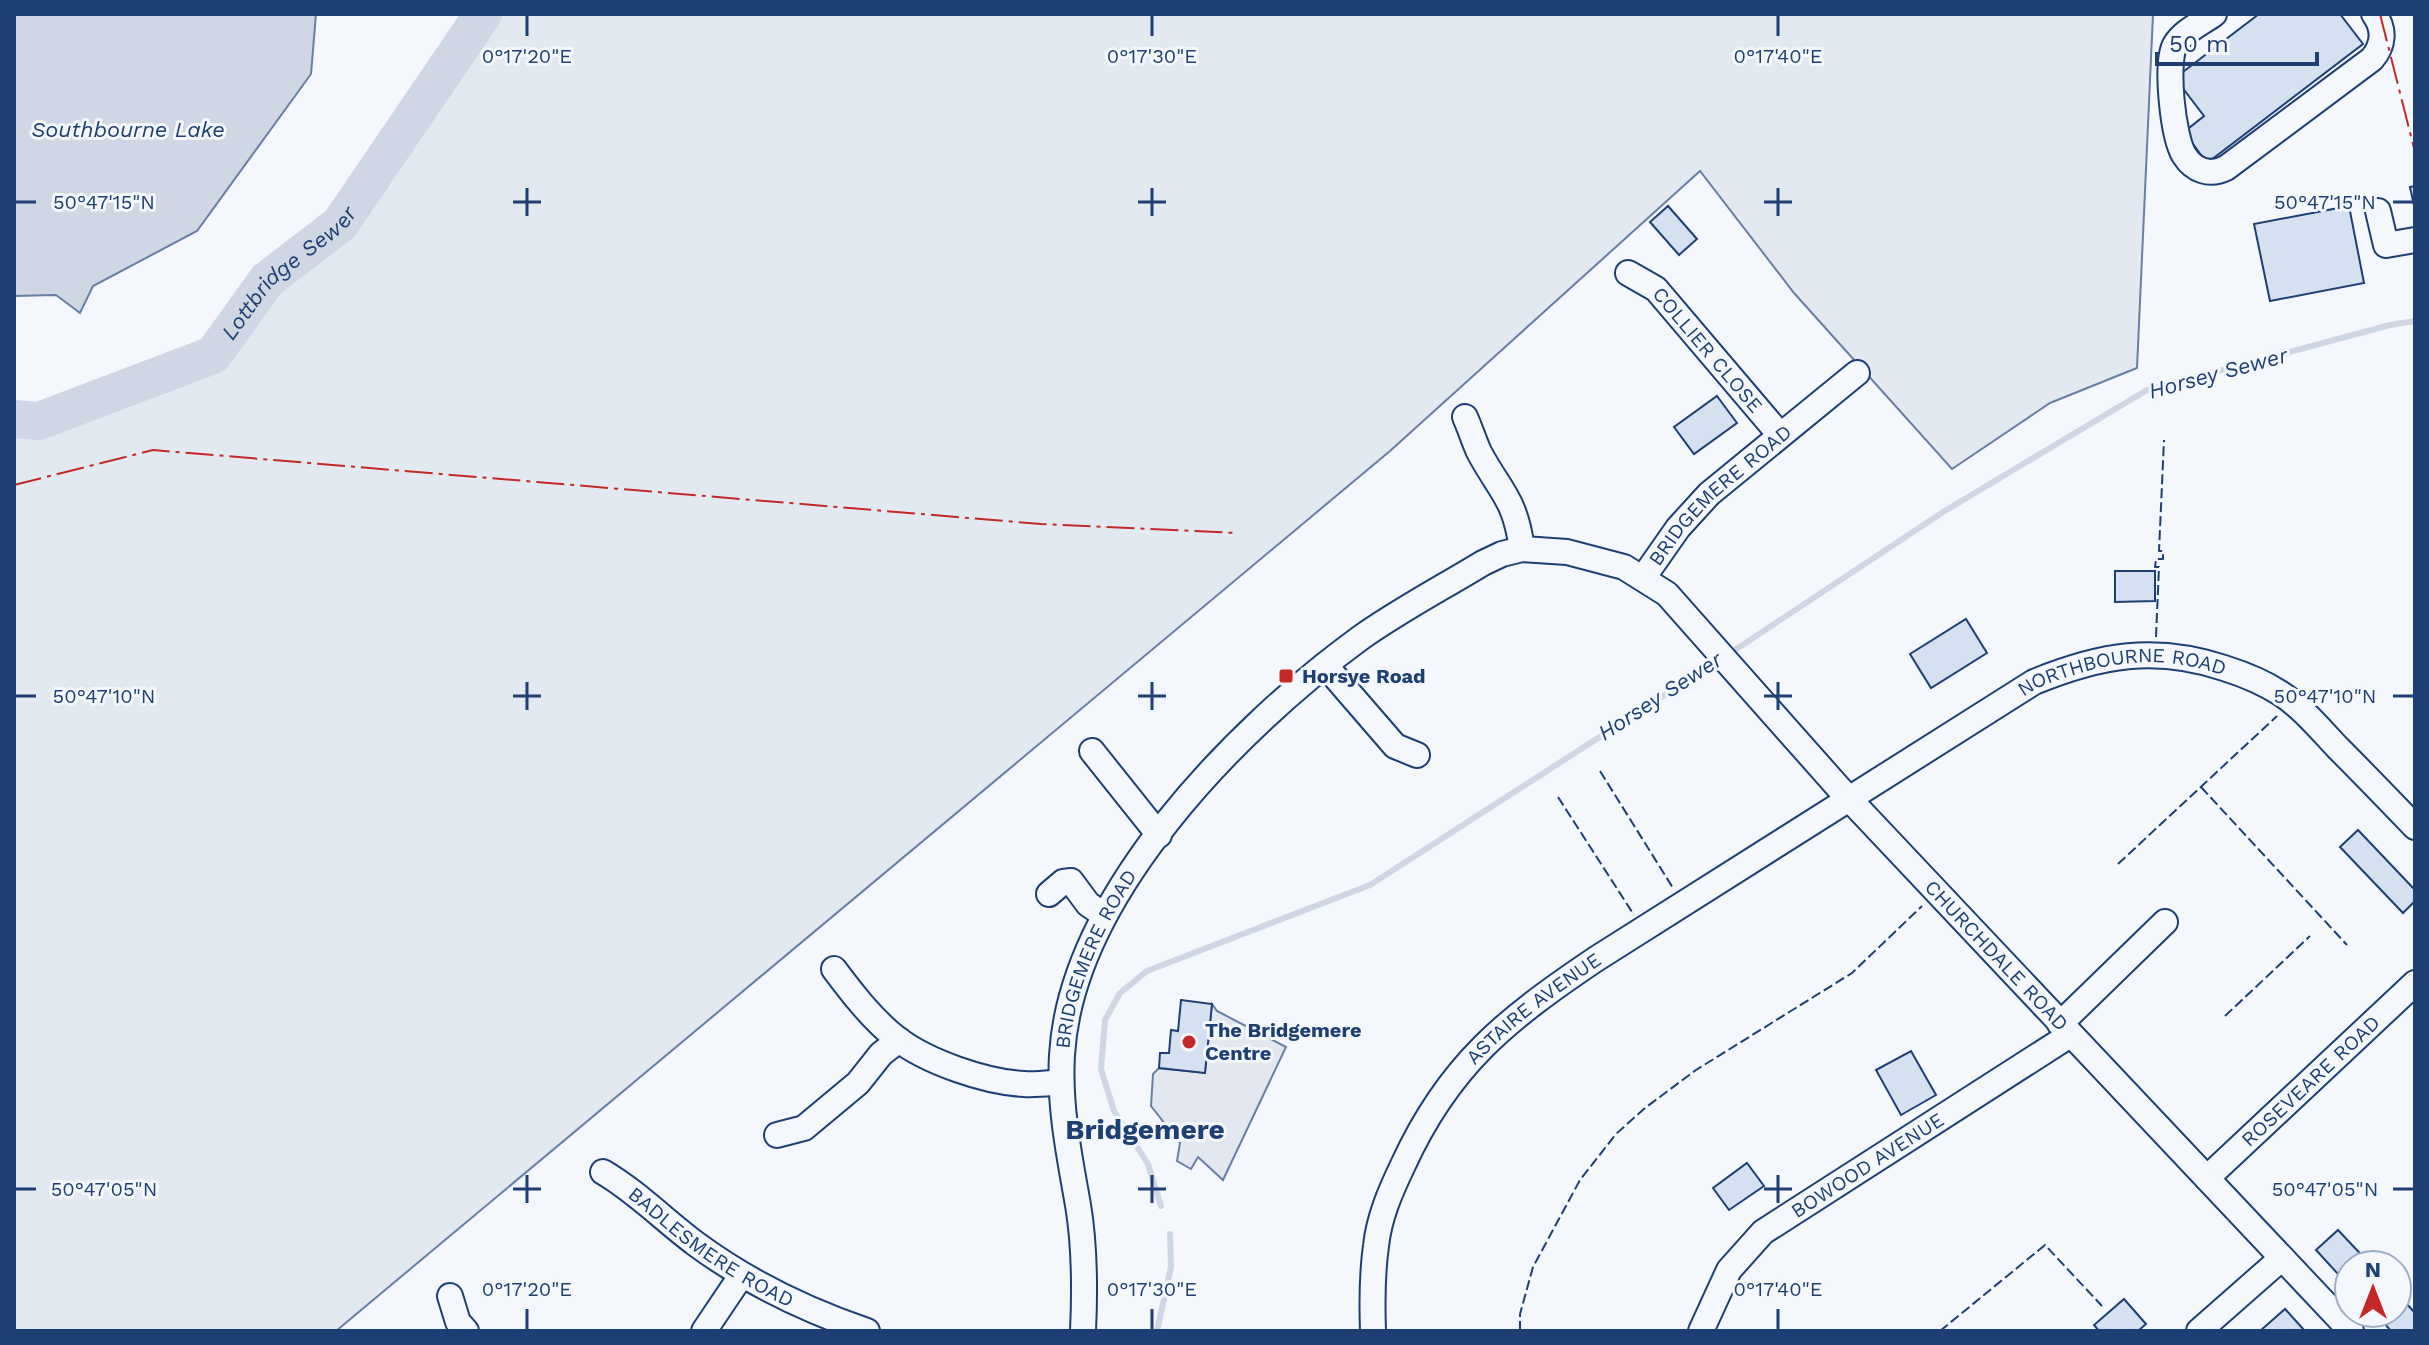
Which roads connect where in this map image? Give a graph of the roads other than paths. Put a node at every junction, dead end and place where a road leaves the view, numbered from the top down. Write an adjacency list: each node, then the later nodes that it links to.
1 (2214, 14): 2 (street)
2 (2374, 14)
3 (2378, 211): 4 (street)
4 (2415, 240)
5 (1628, 273): 8 (street, COLLIER CLOSE)
6 (1857, 373): 8 (street, BRIDGEMERE ROAD)
7 (1465, 417): 9 (street)
8 (1780, 435): 10 (street, BRIDGEMERE ROAD)
9 (1522, 549): 10 (street, BRIDGEMERE ROAD); 11 (street, BRIDGEMERE ROAD)
10 (1643, 578): 14 (street, CHURCHDALE ROAD)
11 (1325, 665): 13 (street); 16 (street, BRIDGEMERE ROAD)
12 (1092, 751): 16 (street)
13 (1417, 755)
14 (1849, 797): 15 (street, NORTHBOURNE ROAD); 22 (street, CHURCHDALE ROAD); 35 (street, ASTAIRE AVENUE)
15 (2415, 827)
16 (1159, 835): 18 (street, BRIDGEMERE ROAD)
17 (1049, 894): 18 (street)
18 (1104, 915): 24 (street, BRIDGEMERE ROAD)
19 (2165, 922): 22 (street, BOWOOD AVENUE)
20 (834, 969): 23 (street)
21 (2415, 983): 27 (street, ROSEVEARE ROAD)
22 (2065, 1030): 27 (street, CHURCHDALE ROAD); 36 (street, BOWOOD AVENUE)
23 (899, 1040): 24 (street); 25 (street)
24 (1061, 1082): 34 (street, BRIDGEMERE ROAD)
25 (777, 1135)
26 (603, 1172): 29 (street, BADLESMERE ROAD)
27 (2207, 1178): 28 (street, CHURCHDALE ROAD)
28 (2282, 1258): 37 (street); 38 (street, CHURCHDALE ROAD)
29 (741, 1276): 32 (street); 33 (street, BADLESMERE ROAD)
30 (450, 1296): 31 (street)
31 (466, 1331)
32 (704, 1331)
33 (867, 1331)
34 (1083, 1331)
35 (1373, 1331)
36 (1701, 1331)
37 (2199, 1331)
38 (2351, 1331)

